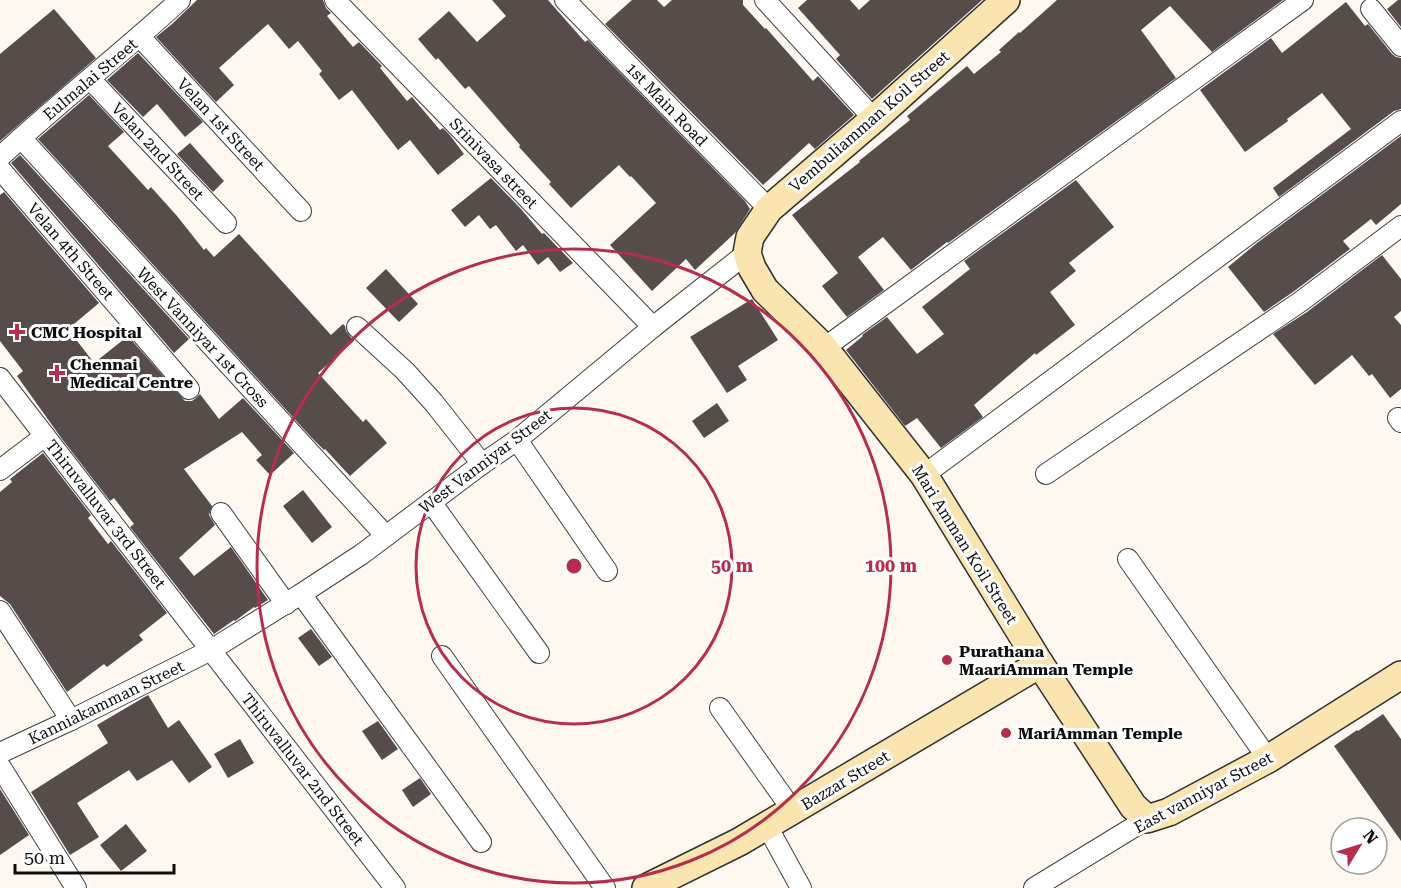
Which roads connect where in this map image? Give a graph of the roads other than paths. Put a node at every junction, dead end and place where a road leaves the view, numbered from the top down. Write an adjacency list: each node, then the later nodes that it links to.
1 (180, 0): 8 (street, Eulmalai Street)
2 (335, 0): 22 (street, Srinivasa street)
3 (565, 0): 16 (street, 1st Main Road)
4 (765, 0): 11 (street)
5 (1006, 0): 11 (street, Vembuliamman Koil Street)
6 (1303, 0): 23 (street)
7 (1371, 9): 9 (street)
8 (140, 36): 10 (street, Eulmalai Street); 17 (street, Velan 1st Street)
9 (1401, 46)
10 (90, 79): 13 (street, Eulmalai Street); 18 (street, Velan 2nd Street)
11 (874, 118): 16 (street, Vembuliamman Koil Street)
12 (1401, 121): 31 (street)
13 (21, 138): 14 (street, Eulmalai Street); 34 (street, West Vanniyar 1st Cross)
14 (0, 158)
15 (0, 169): 25 (street, Velan 4th Street)
16 (769, 209): 20 (street, Vembuliamman Koil Street)
17 (301, 211)
18 (226, 224)
19 (1401, 226): 30 (street)
20 (747, 253): 22 (street, West Vanniyar Street); 23 (street, Mari Amman Koil Street)
21 (357, 327): 28 (street)
22 (653, 327): 27 (street, West Vanniyar Street)
23 (824, 348): 31 (street, Mari Amman Koil Street)
24 (0, 378): 26 (street, Thiruvalluvar 3rd Street)
25 (189, 389)
26 (45, 436): 29 (street); 39 (street, Thiruvalluvar 3rd Street)
27 (517, 440): 28 (street, West Vanniyar Street); 36 (street)
28 (482, 464): 32 (street, West Vanniyar Street)
29 (0, 470)
30 (1046, 474)
31 (924, 475): 42 (street, Mari Amman Koil Street)
32 (431, 502): 34 (street, West Vanniyar Street); 40 (street)
33 (221, 513): 37 (street)
34 (386, 536): 37 (street, West Vanniyar Street)
35 (1128, 559): 47 (street)
36 (607, 571)
37 (293, 599): 39 (street, West Vanniyar Street); 52 (street)
38 (0, 611): 45 (street)
39 (211, 650): 45 (street, Kanniakamman Street); 54 (street, Thiruvalluvar 2nd Street)
40 (539, 653)
41 (442, 656): 55 (street)
42 (1040, 664): 49 (street, Bazzar Street); 50 (street, Mari Amman Koil Street)
43 (1401, 675): 47 (street, East vanniyar Street)
44 (720, 708): 49 (street)
45 (71, 720): 46 (street, Kanniakamman Street)
46 (0, 753)
47 (1268, 759): 50 (street, East vanniyar Street)
48 (0, 766): 53 (street)
49 (793, 811): 51 (street, Bazzar Street)
50 (1147, 819): 58 (street, East vanniyar Street)
51 (767, 826): 56 (street, Bazzar Street); 57 (street)
52 (481, 842)
53 (76, 888)
54 (395, 888)
55 (605, 888)
56 (646, 888)
57 (801, 888)
58 (1034, 888)

